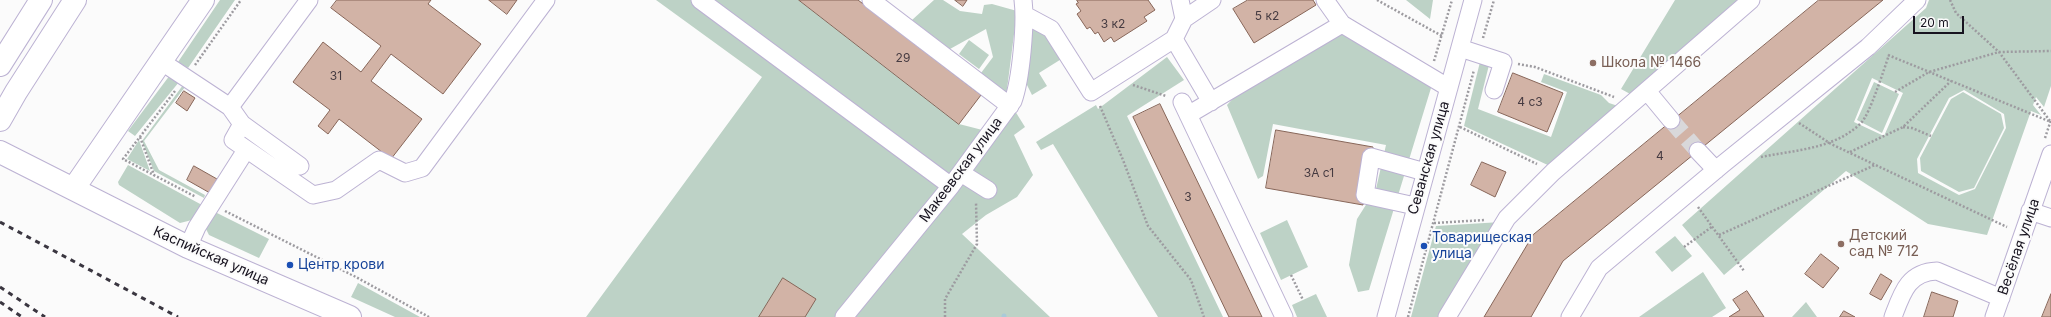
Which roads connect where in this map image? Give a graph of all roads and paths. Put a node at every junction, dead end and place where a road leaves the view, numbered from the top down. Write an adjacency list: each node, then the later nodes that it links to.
1 (41, 0): 31 (main road)
2 (75, 0): 47 (main road)
3 (203, 0): 29 (main road)
4 (309, 0): 44 (street)
5 (546, 0): 55 (street)
6 (700, 0): 68 (street)
7 (871, 0): 42 (street)
8 (1180, 0): 19 (street)
9 (1212, 0): 19 (street)
10 (1325, 0): 20 (street)
11 (1377, 0): 21 (path)
12 (1452, 0): 21 (path)
13 (1474, 0): 24 (street, Севанская улица)
14 (1494, 0): 27 (path)
15 (1751, 0): 38 (street)
16 (1916, 0): 23 (street)
17 (1950, 0): 26 (path)
18 (1024, 4): 39 (street); 42 (street, Макеевская улица)
19 (1184, 19): 22 (street)
20 (1342, 24): 33 (street); 43 (street)
21 (1442, 36): 33 (path)
22 (1174, 39): 34 (street); 43 (street)
23 (1868, 47): 28 (path); 46 (street)
24 (1460, 48): 27 (street); 36 (street, Севанская улица)
25 (2051, 51): 26 (path)
26 (1999, 52): 32 (path); 35 (path)
27 (1478, 54): 30 (street); 50 (path)
28 (1889, 55): 32 (path); 54 (path)
29 (162, 62): 44 (street); 70 (main road)
30 (1503, 62): 37 (street); 41 (path)
31 (0, 65)
32 (1929, 72): 35 (path); 40 (path)
33 (1430, 76): 36 (street)
34 (1113, 78): 39 (street); 45 (path)
35 (1951, 81): 51 (path)
36 (1449, 88): 65 (street, Севанская улица)
37 (1494, 90)
38 (1647, 91): 48 (street); 66 (street)
39 (1091, 92): 93 (path)
40 (1896, 92)
41 (1603, 93)
42 (1017, 100): 68 (street, Макеевская улица)
43 (1211, 102): 45 (street)
44 (230, 107): 49 (street)
45 (1185, 109): 94 (street)
46 (1784, 114): 54 (path); 64 (street)
47 (0, 120)
48 (1671, 120)
49 (242, 124): 55 (street); 63 (street)
50 (1460, 127): 66 (path); 79 (path)
51 (1902, 127): 53 (path); 58 (path)
52 (140, 136): 67 (path)
53 (1931, 136)
54 (1831, 144): 58 (path); 60 (path)
55 (246, 150): 73 (street)
56 (1698, 151): 64 (street)
57 (0, 152): 70 (main road, Каспийская улица)
58 (1850, 152): 62 (path)
59 (2051, 154): 69 (street, Весёлая улица)
60 (1754, 158)
61 (123, 159): 67 (path)
62 (1876, 164): 81 (path); 82 (path)
63 (300, 166)
64 (1716, 170): 72 (street)
65 (1425, 172): 74 (street, Севанская улица); 74 (street)
66 (1554, 172): 77 (street)
67 (154, 175): 73 (path)
68 (956, 180): 71 (street); 91 (street, Макеевская улица)
69 (2047, 181): 75 (street, Весёлая улица)
70 (74, 188): 83 (main road, Каспийская улица)
71 (988, 190)
72 (1688, 194): 80 (path); 98 (street)
73 (211, 204): 83 (street); 90 (path)
74 (1415, 206): 95 (street, Севанская улица)
75 (2030, 211): 78 (street); 87 (street, Весёлая улица)
76 (976, 212): 92 (path)
77 (1507, 218): 79 (path); 97 (street)
78 (2051, 218)
79 (1434, 223): 96 (path)
80 (1713, 226): 82 (path); 84 (path)
81 (2011, 229)
82 (1719, 235): 85 (path)
83 (188, 247): 89 (main road, Каспийская улица)
84 (1684, 247)
85 (1744, 271)
86 (1291, 275): 88 (path)
87 (2001, 298): 99 (street); 100 (street, Весёлая улица)
88 (1303, 300)
89 (350, 317)
90 (429, 317)
91 (844, 317)
92 (944, 317)
93 (1204, 317)
94 (1284, 317)
95 (1386, 317)
96 (1408, 317)
97 (1447, 317)
98 (1570, 317)
99 (1893, 317)
100 (1994, 317)

